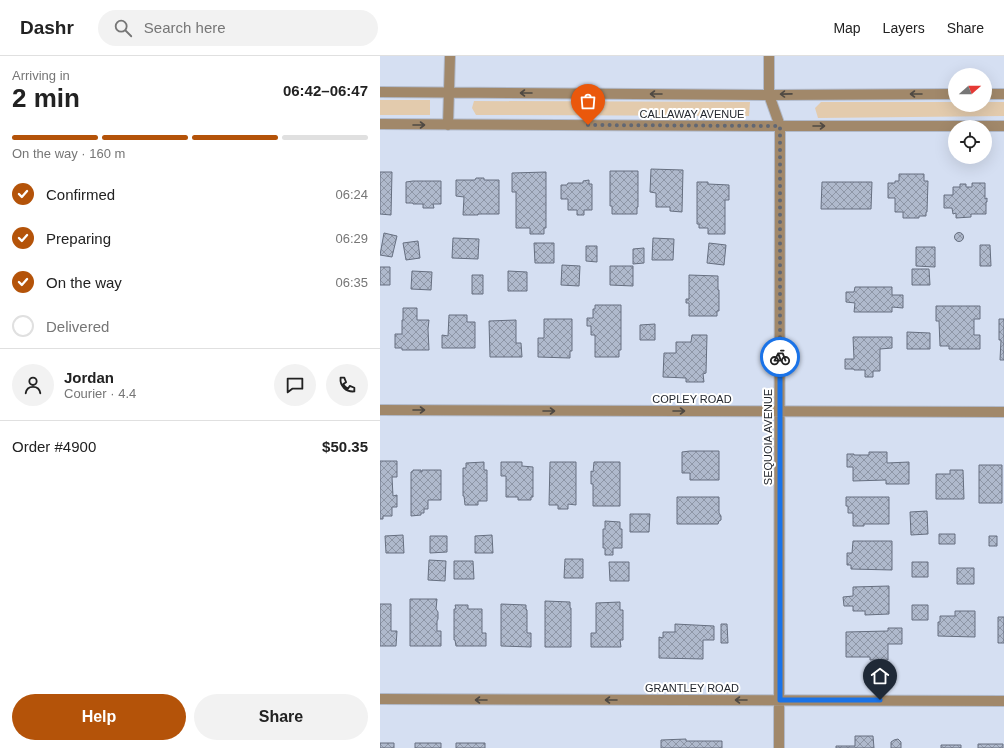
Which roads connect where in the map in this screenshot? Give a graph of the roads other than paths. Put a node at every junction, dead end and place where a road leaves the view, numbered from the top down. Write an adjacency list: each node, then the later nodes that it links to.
1 (450, 56): 4 (street)
2 (769, 56): 8 (street, SEQUOIA AVENUE)
3 (380, 92): 4 (street, CALLAWAY AVENUE)
4 (449, 92): 8 (street, CALLAWAY AVENUE, one-way to 4); 10 (street)
5 (948, 94): 8 (street, CALLAWAY AVENUE, one-way to 8)
6 (992, 94): 7 (street)
7 (1004, 94)
8 (769, 95): 11 (street, SEQUOIA AVENUE)
9 (380, 124): 10 (street, CALLAWAY AVENUE, one-way to 10)
10 (448, 125): 11 (street, CALLAWAY AVENUE)
11 (780, 126): 12 (street, CALLAWAY AVENUE, one-way to 12); 14 (street, SEQUOIA AVENUE)
12 (1004, 126)
13 (380, 410): 14 (street, COPLEY ROAD, one-way to 14)
14 (780, 412): 15 (street, COPLEY ROAD); 17 (street, SEQUOIA AVENUE)
15 (1004, 412)
16 (380, 699): 17 (street, GRANTLEY ROAD, one-way to 16)
17 (780, 700): 18 (street, GRANTLEY ROAD); 19 (street, SEQUOIA AVENUE)
18 (1004, 701)
19 (779, 748)

